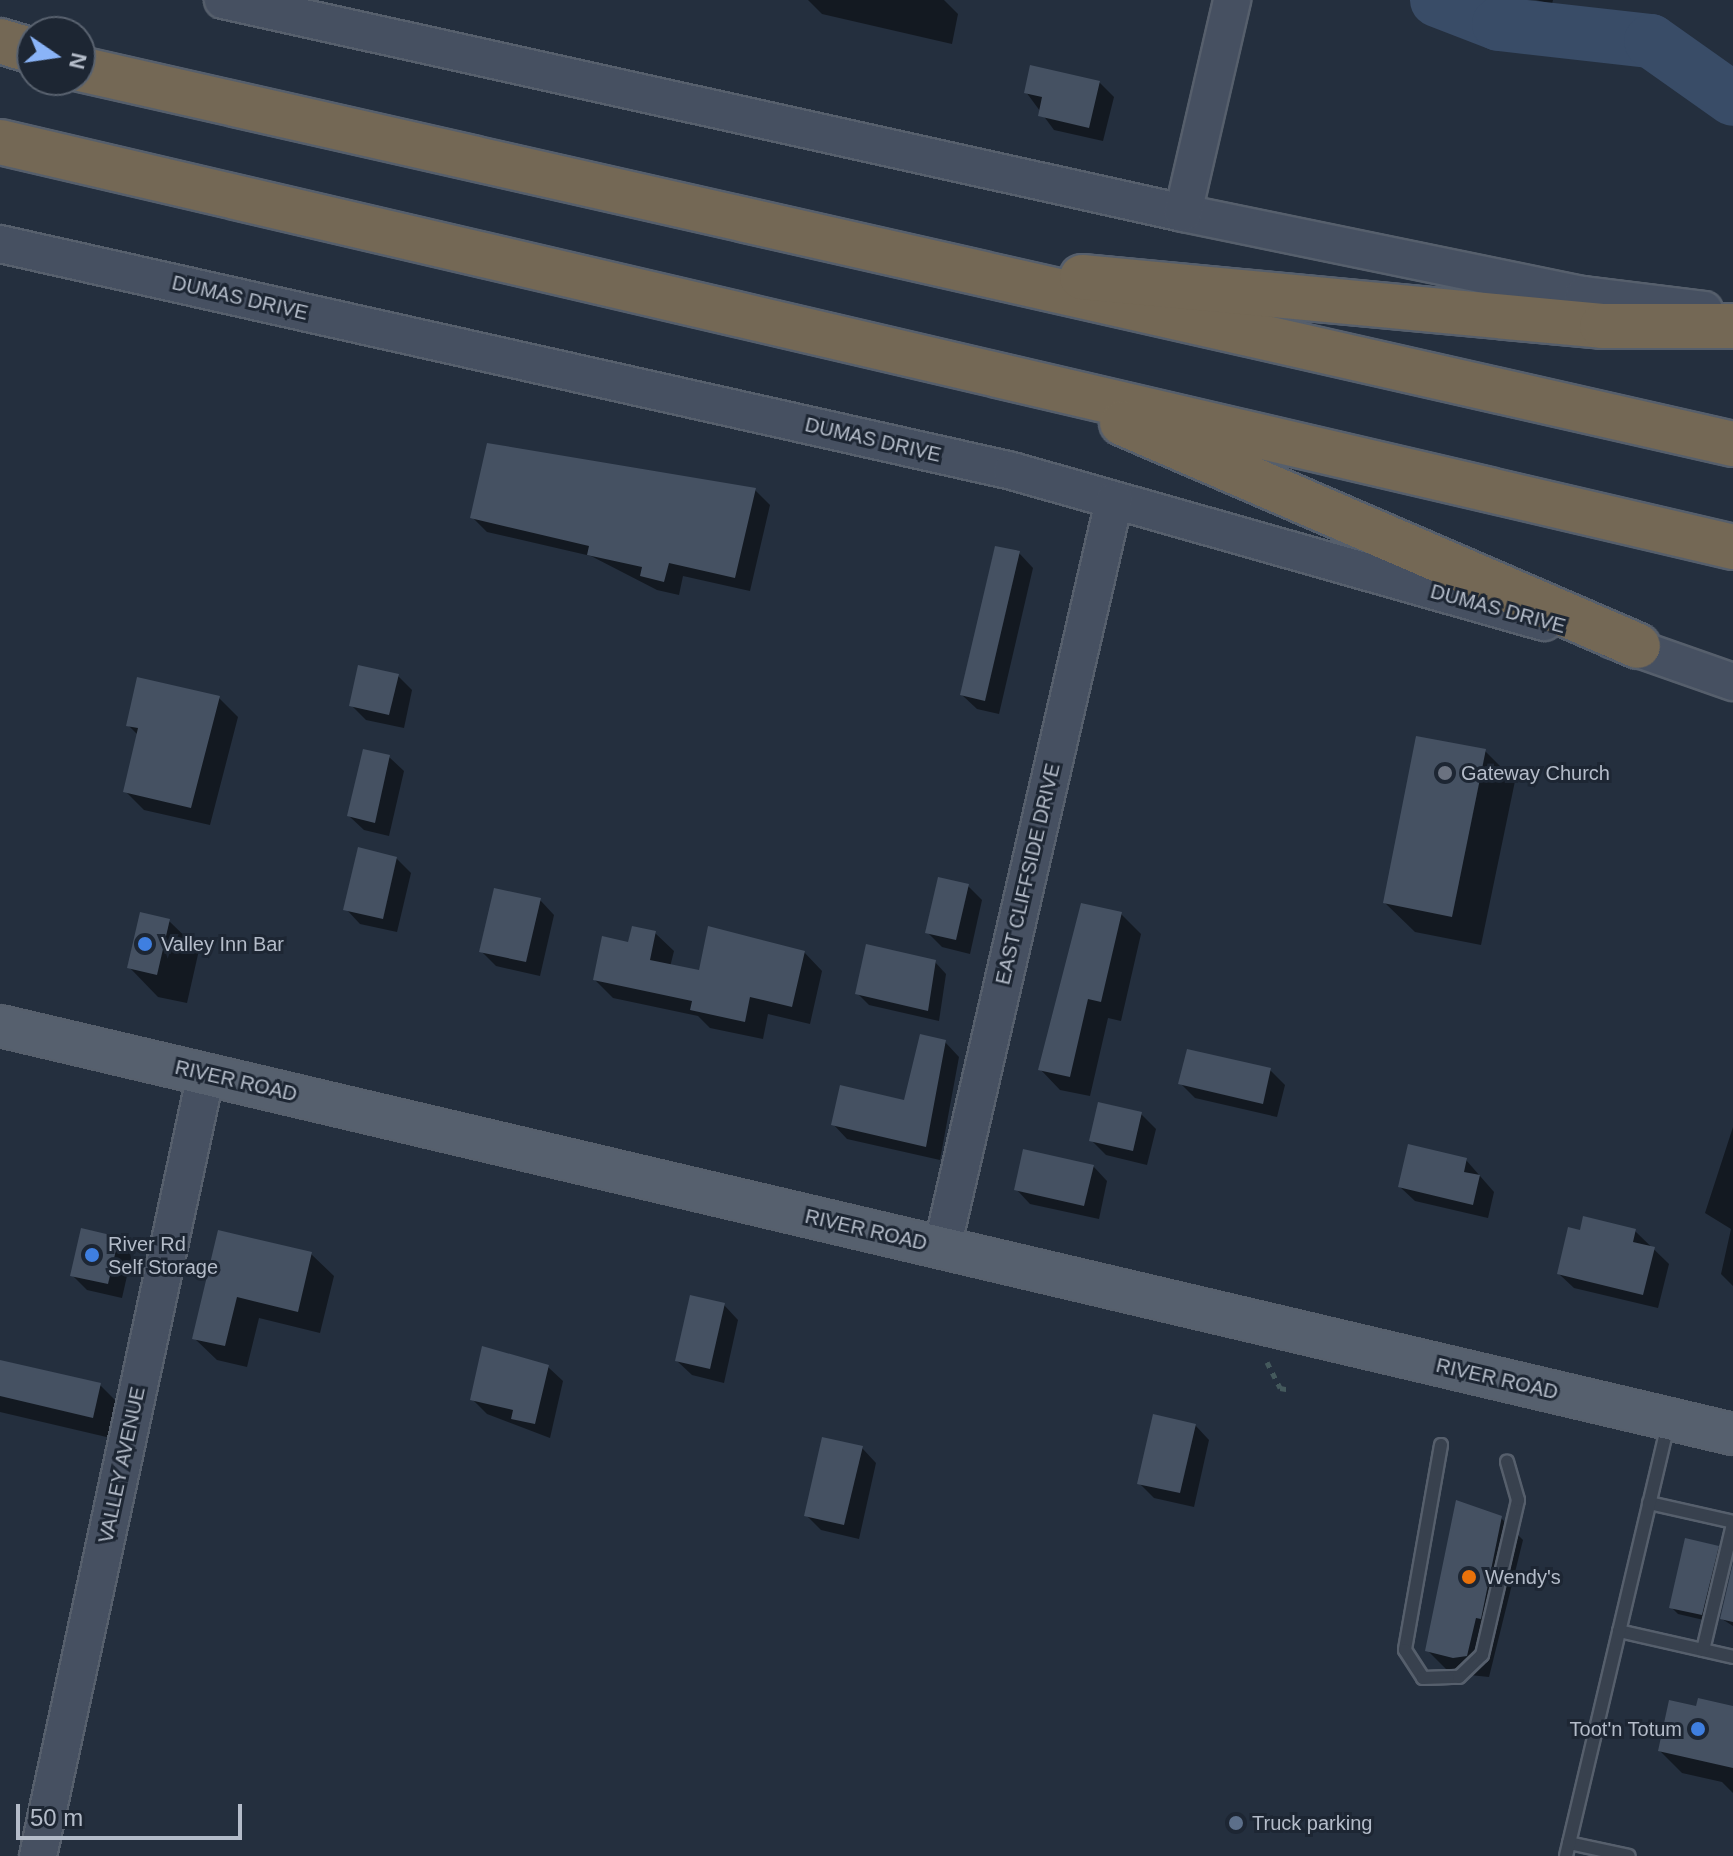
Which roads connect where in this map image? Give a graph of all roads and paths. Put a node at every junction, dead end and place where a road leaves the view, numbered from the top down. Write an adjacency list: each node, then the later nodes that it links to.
1 (223, 0): 5 (main road)
2 (1232, 0): 5 (main road)
3 (96, 72): 7 (highway)
4 (0, 142): 10 (highway)
5 (1183, 213): 8 (main road)
6 (0, 244): 12 (main road, DUMAS DRIVE)
7 (954, 269): 9 (highway); 11 (highway)
8 (1733, 314)
9 (1733, 326)
10 (1028, 382): 13 (highway); 14 (highway)
11 (1733, 444)
12 (1114, 501): 14 (main road, DUMAS DRIVE); 18 (main road, EAST CLIFFSIDE DRIVE)
13 (1733, 547)
14 (1638, 646): 15 (main road, DUMAS DRIVE)
15 (1733, 682)
16 (0, 1026): 17 (main road, RIVER ROAD)
17 (206, 1074): 18 (main road, RIVER ROAD); 29 (main road, VALLEY AVENUE)
18 (942, 1248): 19 (main road, RIVER ROAD)
19 (1669, 1419): 20 (main road, RIVER ROAD); 23 (lane)
20 (1733, 1434)
21 (1441, 1445): 22 (lane)
22 (1507, 1462)
23 (1649, 1503): 24 (lane); 25 (lane)
24 (1733, 1523): 26 (lane)
25 (1619, 1631): 26 (lane); 28 (lane)
26 (1703, 1650): 27 (lane)
27 (1733, 1657)
28 (1568, 1849): 30 (lane)
29 (38, 1856)
30 (1629, 1856)

